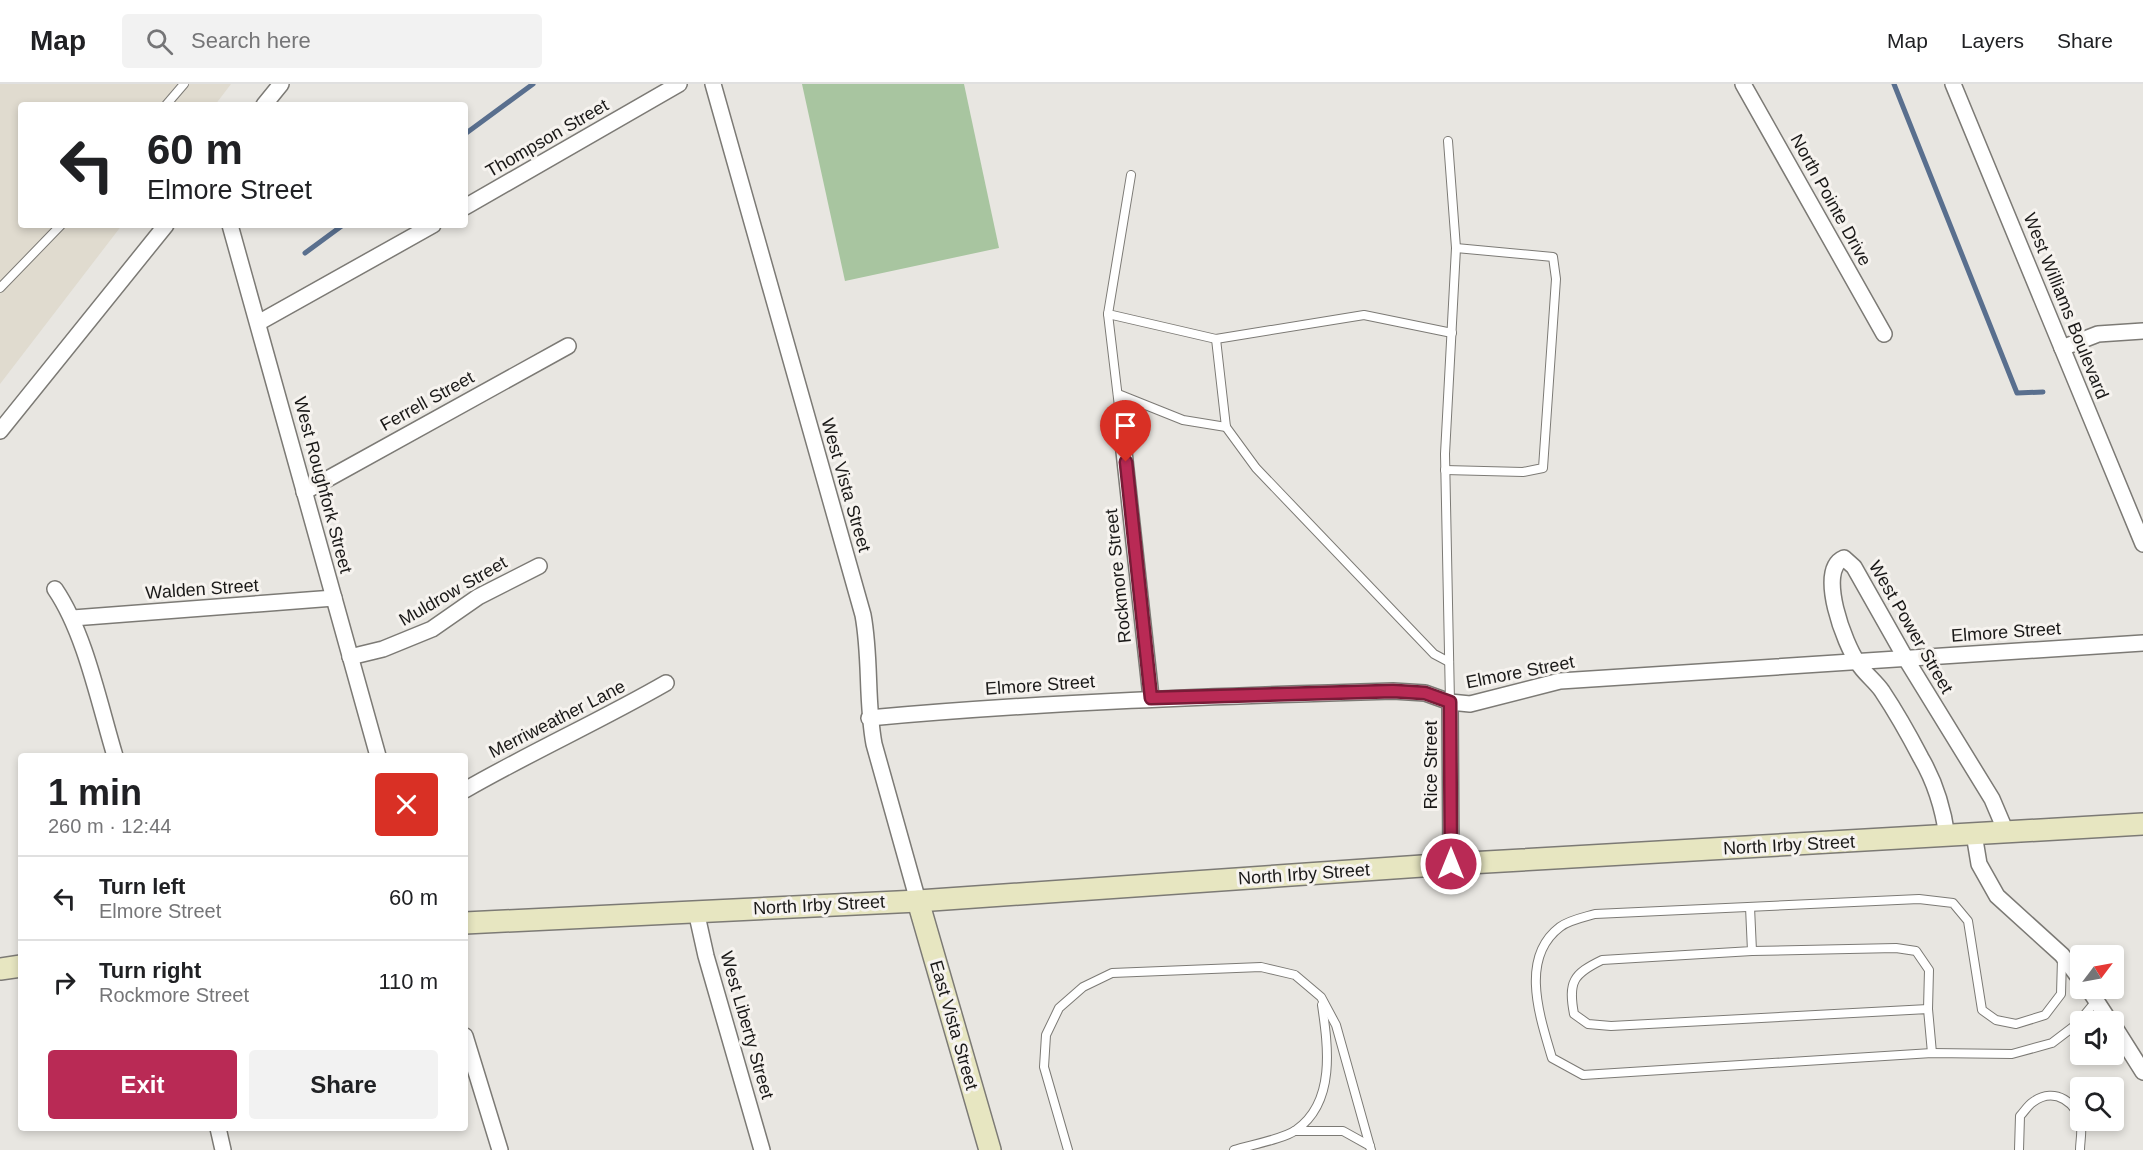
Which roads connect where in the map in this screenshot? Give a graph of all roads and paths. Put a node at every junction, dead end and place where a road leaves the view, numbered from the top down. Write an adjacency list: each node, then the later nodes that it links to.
1 (183, 84): 7 (lane)
2 (281, 84): 8 (street)
3 (678, 84): 11 (street, Thompson Street)
4 (713, 84): 45 (street, West Vista Street)
5 (1743, 84): 22 (street, North Pointe Drive)
6 (1953, 84): 25 (street, West Williams Boulevard)
7 (168, 102)
8 (266, 102)
9 (1448, 141): 16 (lane)
10 (1131, 175): 18 (lane)
11 (468, 205)
12 (58, 228): 17 (lane)
13 (164, 228): 29 (street)
14 (231, 228): 19 (street, West Roughfork Street)
15 (428, 228): 19 (street)
16 (1456, 248): 21 (lane); 30 (lane)
17 (0, 288)
18 (1108, 314): 23 (lane); 26 (lane)
19 (258, 323): 31 (street, West Roughfork Street)
20 (2143, 331): 25 (street)
21 (1452, 333): 23 (lane); 30 (lane)
22 (1884, 334)
23 (1216, 339): 28 (lane)
24 (568, 346): 31 (street, Ferrell Street)
25 (2062, 348): 32 (street, West Williams Boulevard)
26 (1118, 394): 27 (lane); 28 (lane)
27 (1120, 415): 43 (street, Rockmore Street)
28 (1226, 427): 40 (lane)
29 (0, 431)
30 (1445, 470): 40 (lane)
31 (304, 492): 35 (street, West Roughfork Street)
32 (2143, 544)
33 (539, 566): 38 (street, Muldrow Street)
34 (55, 589): 36 (street)
35 (334, 598): 36 (street, Walden Street); 38 (street, West Roughfork Street)
36 (73, 618): 46 (street)
37 (2143, 643): 39 (street, Elmore Street)
38 (350, 657): 47 (street, West Roughfork Street)
39 (1906, 659): 41 (street, Elmore Street); 41 (street, West Power Street); 50 (street, West Power Street)
40 (1449, 662): 44 (lane)
41 (1857, 662): 44 (street, Elmore Street); 52 (street, West Power Street)
42 (666, 683): 48 (street, Merriweather Lane)
43 (1151, 698): 44 (street, Elmore Street); 45 (street, Elmore Street)
44 (1450, 702): 53 (street, Rice Street)
45 (869, 718): 54 (street, West Vista Street)
46 (114, 753)
47 (377, 753)
48 (468, 788)
49 (2143, 824): 50 (main road, North Irby Street)
50 (2006, 832): 51 (main road, North Irby Street)
51 (1974, 834): 52 (main road, North Irby Street); 59 (street)
52 (1947, 836): 53 (main road, North Irby Street)
53 (1451, 864): 54 (main road, North Irby Street)
54 (918, 901): 56 (main road, North Irby Street); 76 (main road, East Vista Street)
55 (1750, 907): 58 (lane); 59 (lane); 68 (lane)
56 (696, 911): 57 (main road, North Irby Street); 75 (street, West Liberty Street)
57 (468, 923)
58 (1752, 951): 65 (lane); 65 (lane)
59 (2062, 955): 61 (street)
60 (18, 966): 62 (main road)
61 (2070, 966)
62 (0, 969)
63 (1321, 997): 71 (lane); 72 (lane); 77 (lane)
64 (2090, 999): 68 (lane)
65 (1928, 1009): 68 (lane)
66 (2124, 1042): 69 (street)
67 (468, 1046): 74 (street)
68 (1932, 1053)
69 (2143, 1072)
70 (219, 1131): 73 (street)
71 (1295, 1131): 72 (lane); 78 (lane)
72 (1370, 1148)
73 (223, 1150)
74 (500, 1150)
75 (762, 1150)
76 (990, 1150)
77 (1068, 1150)
78 (1234, 1150)
79 (2019, 1150): 80 (lane)
80 (2080, 1150)

